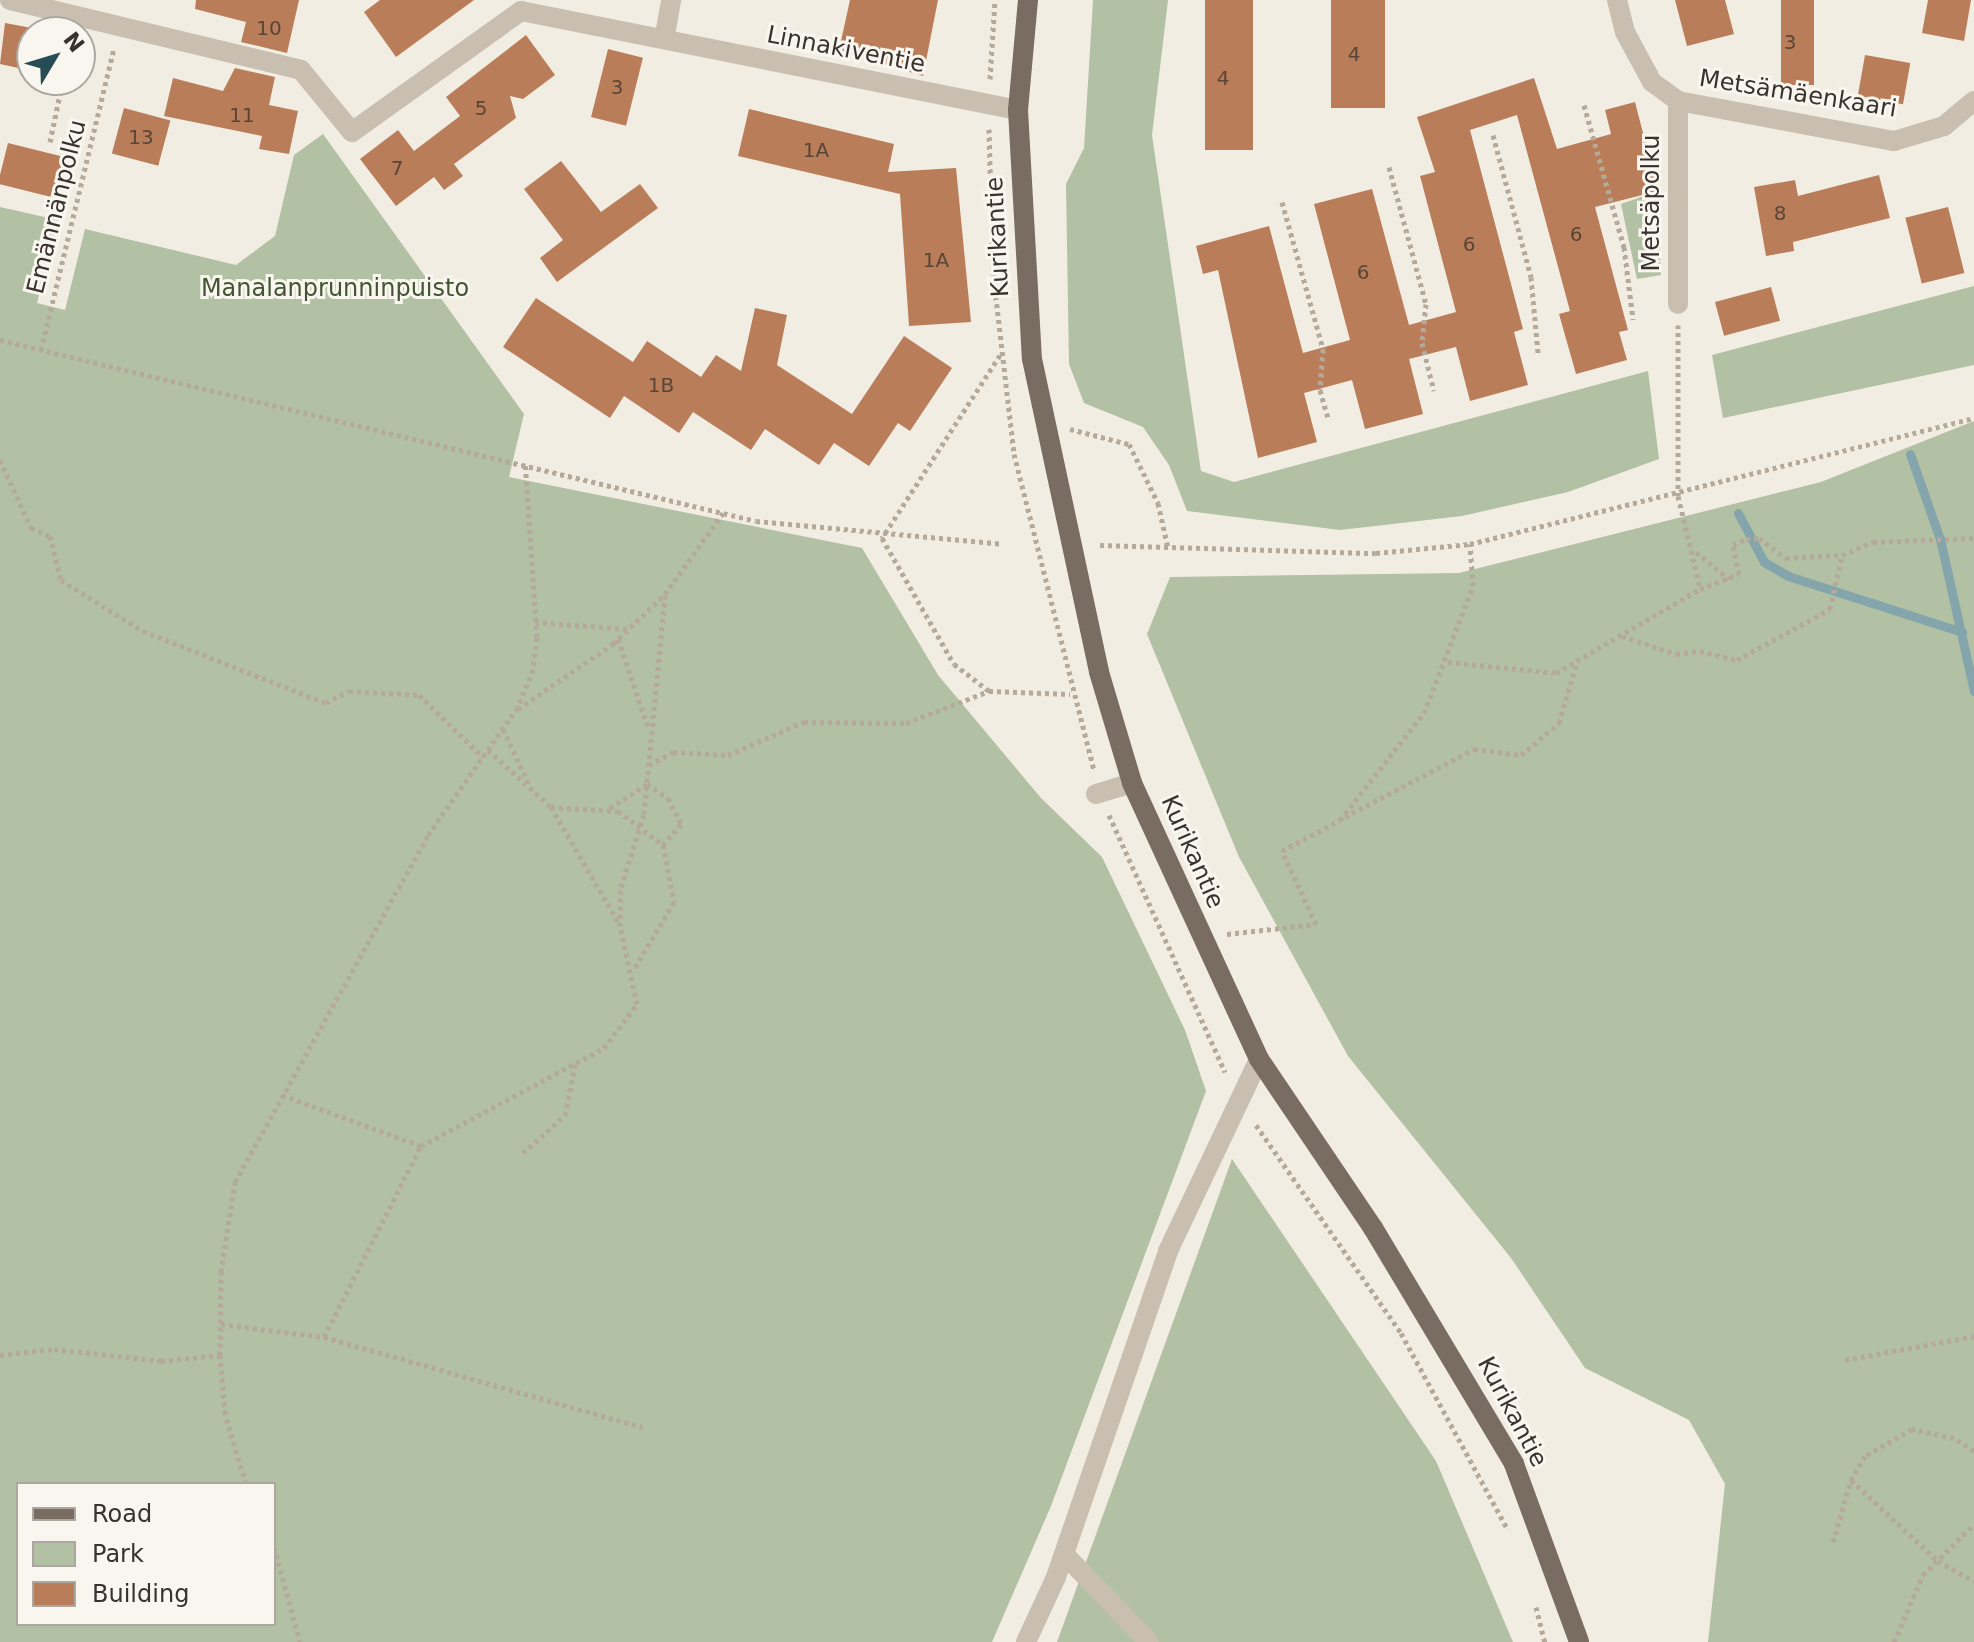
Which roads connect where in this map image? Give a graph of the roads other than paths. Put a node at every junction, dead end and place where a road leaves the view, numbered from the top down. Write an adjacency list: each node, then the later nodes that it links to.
1 (10, 0): 5 (street, Linnakiventie)
2 (671, 0): 5 (street)
3 (1028, 0): 8 (main road, Kurikantie)
4 (1617, 0): 6 (street, Metsämäenkaari)
5 (665, 35): 8 (street, Linnakiventie)
6 (1678, 101): 7 (street, Metsämäenkaari); 9 (street, Metsäpolku)
7 (1974, 101)
8 (1018, 110): 10 (main road, Kurikantie)
9 (1678, 304)
10 (1132, 783): 11 (street); 12 (main road, Kurikantie)
11 (1096, 794)
12 (1259, 1059): 13 (street); 16 (main road, Kurikantie)
13 (1064, 1554): 14 (street); 15 (street)
14 (1026, 1642)
15 (1149, 1642)
16 (1579, 1642)

